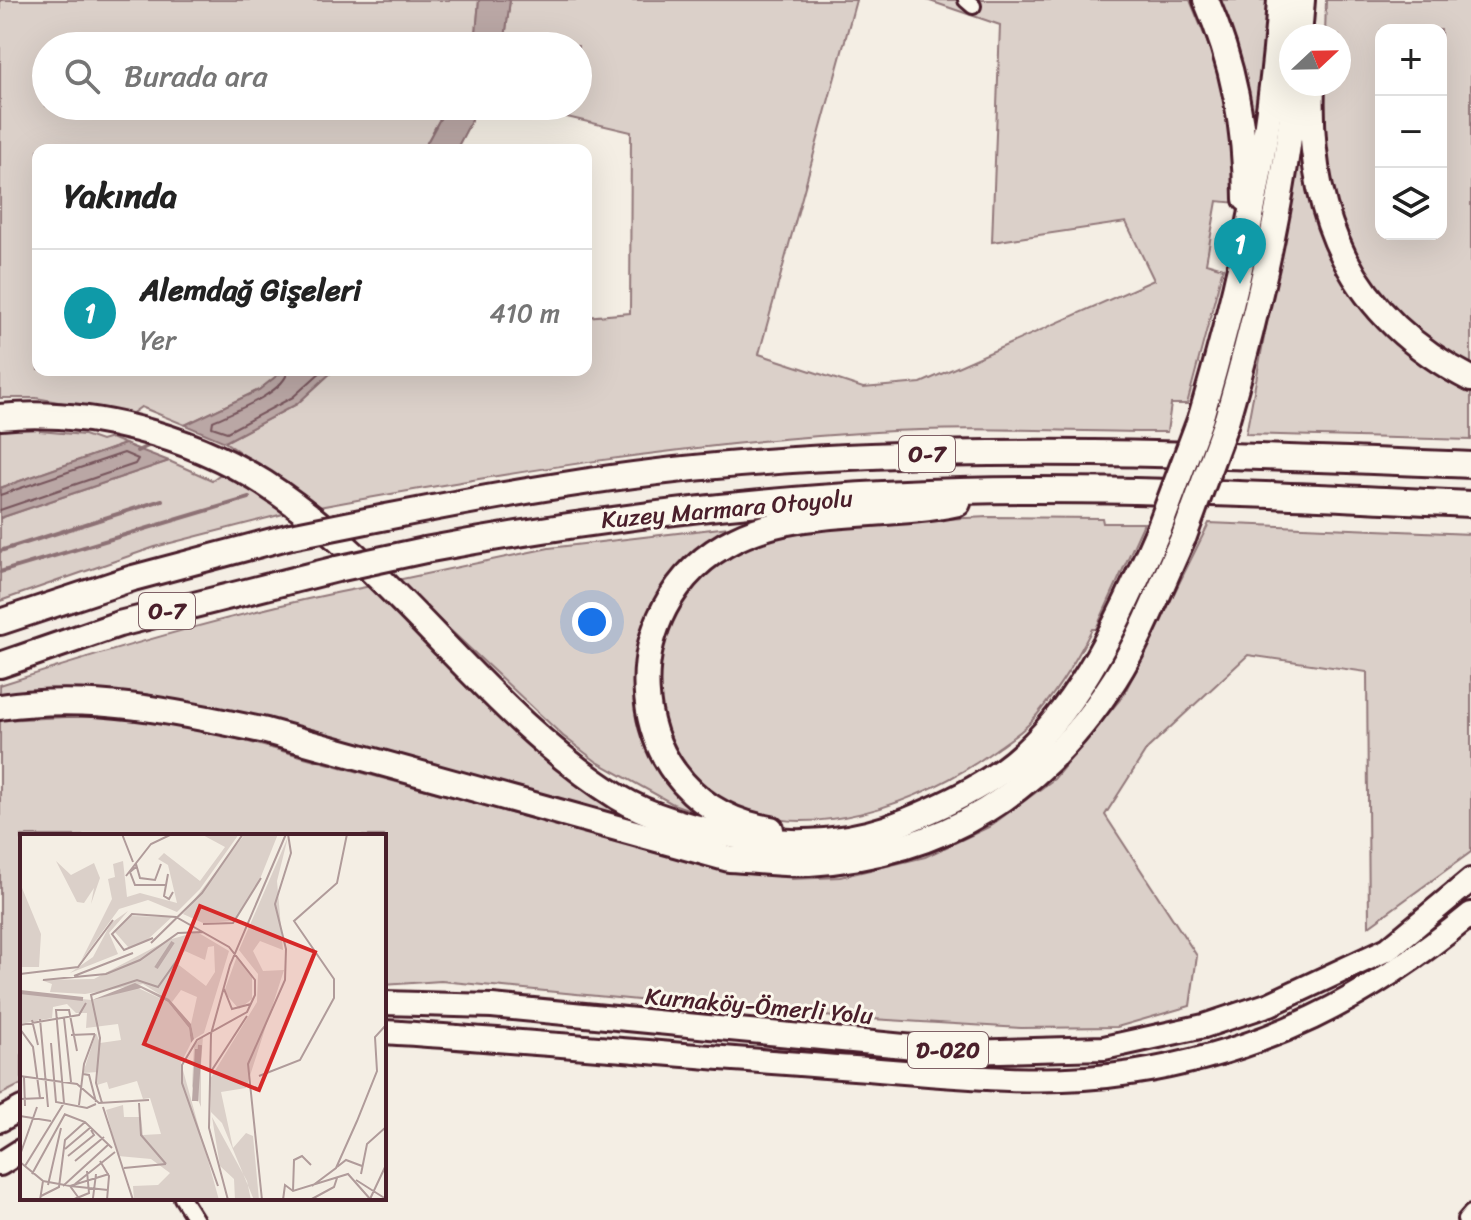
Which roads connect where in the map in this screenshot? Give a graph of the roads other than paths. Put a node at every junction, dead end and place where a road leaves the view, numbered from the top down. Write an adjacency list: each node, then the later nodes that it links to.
1 (1206, 0): 9 (highway)
2 (1280, 0): 9 (highway)
3 (1302, 0): 5 (highway)
4 (1314, 0): 6 (highway)
5 (1300, 24)
6 (1314, 24)
7 (1294, 96): 17 (highway, bridge)
8 (1312, 96): 10 (highway)
9 (1244, 257): 18 (highway, bridge)
10 (1471, 379)
11 (0, 417): 18 (highway)
12 (1471, 465): 15 (highway, Kuzey Marmara Otoyolu / O-7, bridge)
13 (1032, 490): 14 (highway, Kuzey Marmara Otoyolu / O-7); 16 (highway, Kuzey Marmara Otoyolu / O-7, bridge); 18 (highway)
14 (1471, 504)
15 (0, 622)
16 (0, 665)
17 (0, 707)
18 (853, 837)
19 (1471, 880): 21 (highway, Kurnaköy-Ömerli Yolu / D-020)
20 (1471, 914): 22 (highway, D-020)
21 (386, 1003)
22 (386, 1032)
23 (20, 1109): 24 (highway)
24 (0, 1120)
25 (20, 1151): 26 (highway)
26 (0, 1164)
27 (183, 1200): 29 (street)
28 (1471, 1213): 30 (street)
29 (196, 1220)
30 (1465, 1220)

